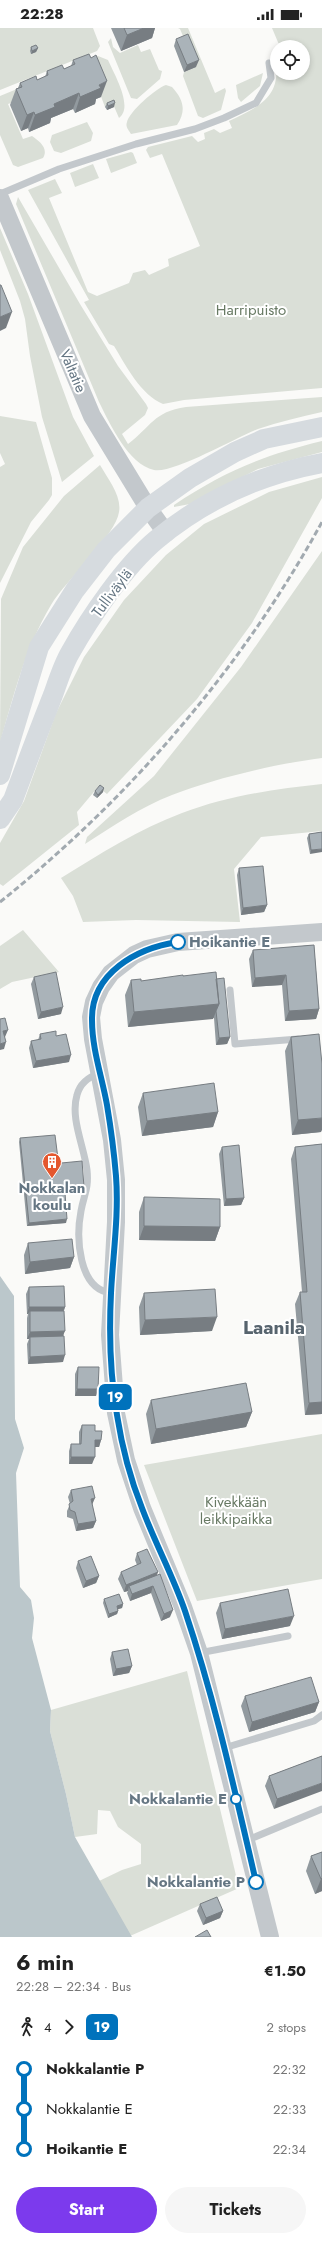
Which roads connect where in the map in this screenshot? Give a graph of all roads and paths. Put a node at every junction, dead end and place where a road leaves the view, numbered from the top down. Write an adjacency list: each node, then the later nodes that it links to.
1 (269, 63): 2 (lane)
2 (0, 194)
3 (0, 198): 6 (street, Valtatie)
4 (322, 427): 6 (main road, Tulliväylä)
5 (322, 463): 7 (main road, Tulliväylä)
6 (148, 508): 7 (street, Valtatie); 8 (main road, Tulliväylä)
7 (166, 533): 9 (main road, Tulliväylä)
8 (0, 775)
9 (0, 818)
10 (322, 932): 13 (street)
11 (230, 990): 12 (lane)
12 (306, 1038)
13 (100, 1073): 14 (street); 14 (lane)
14 (111, 1293): 16 (street)
15 (288, 1636): 16 (lane)
16 (199, 1653): 18 (street)
17 (322, 1714): 18 (lane)
18 (223, 1748): 20 (street)
19 (322, 1809): 20 (lane)
20 (246, 1839): 21 (street)
21 (270, 1937)

